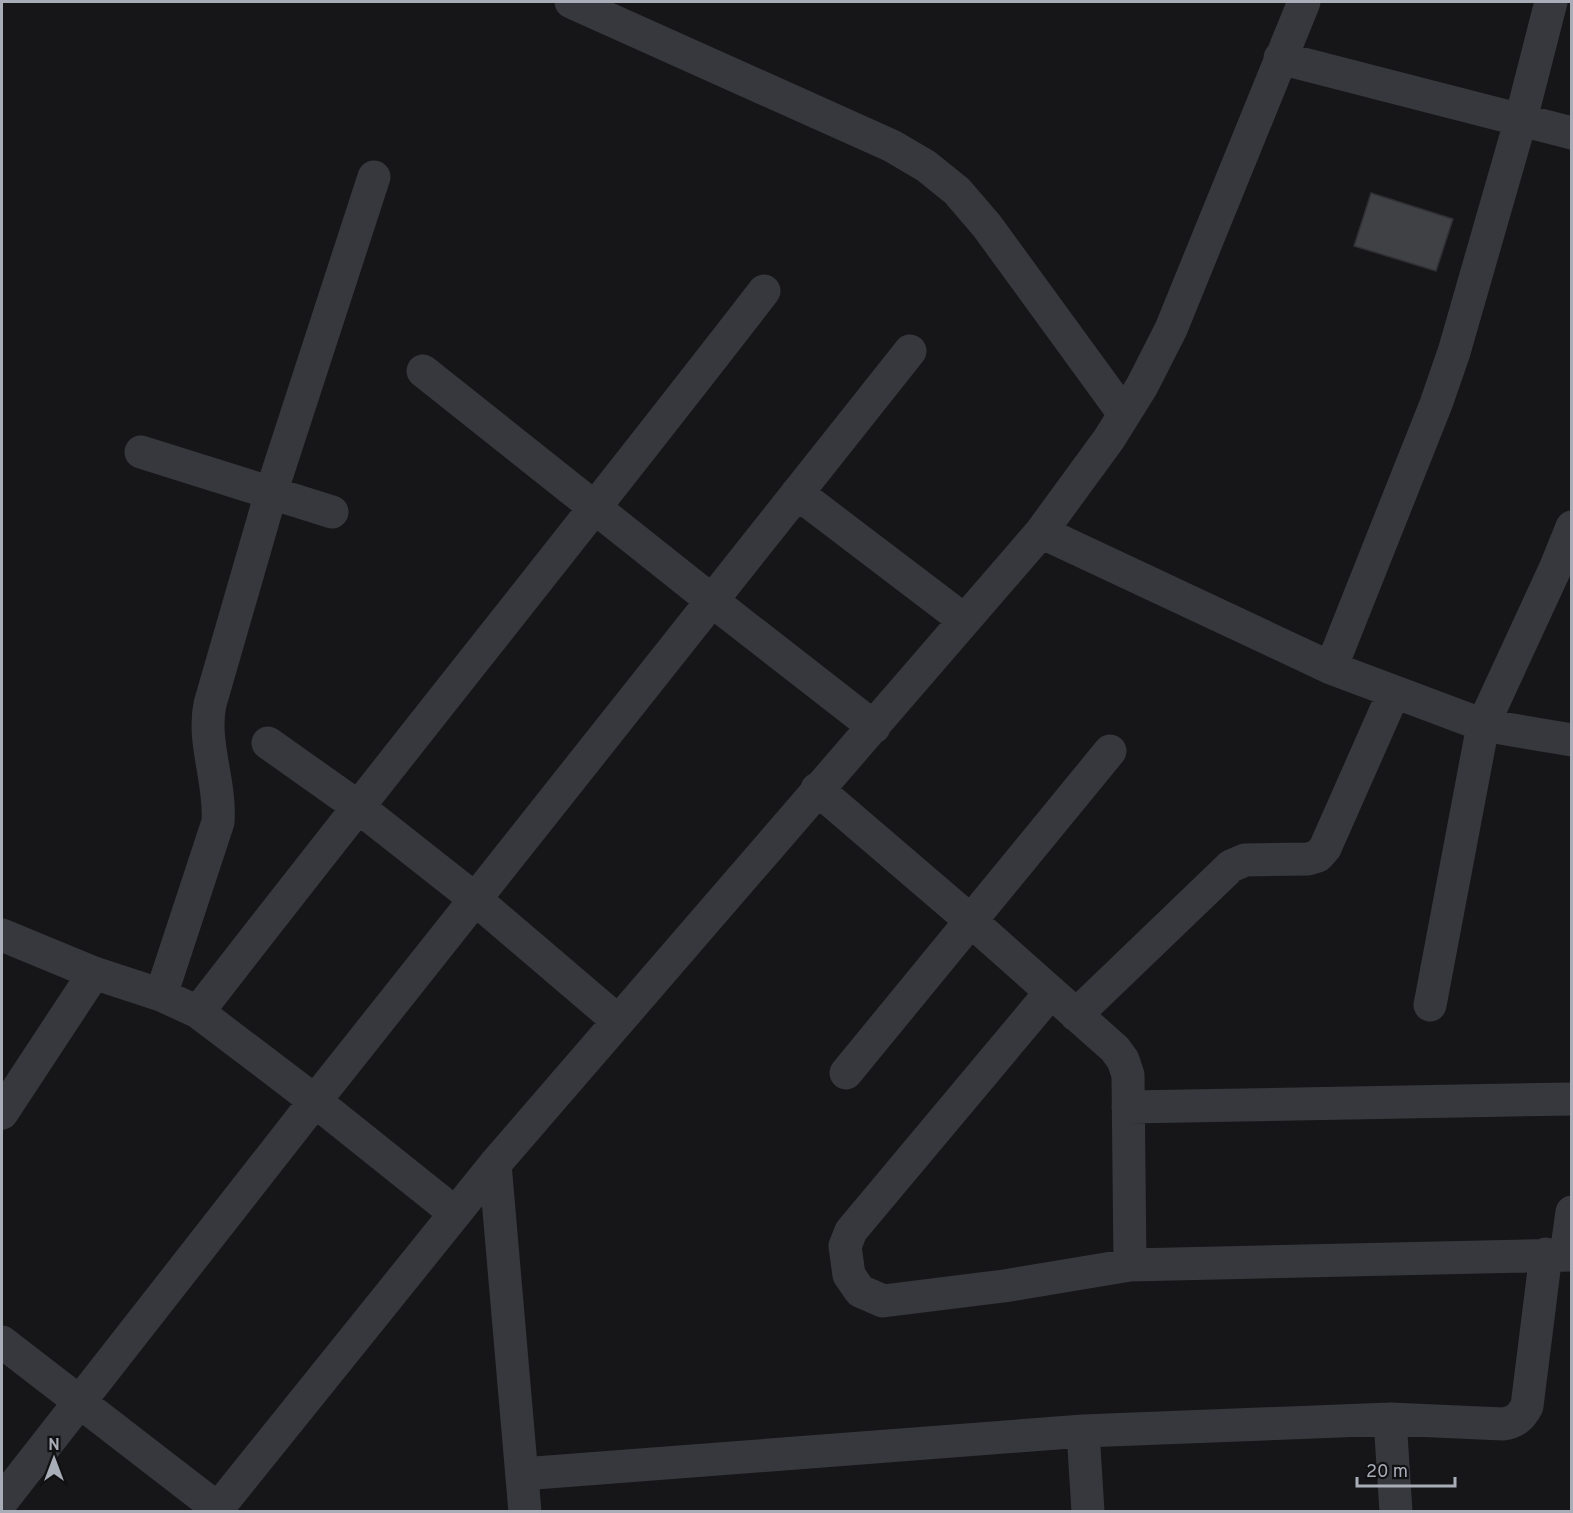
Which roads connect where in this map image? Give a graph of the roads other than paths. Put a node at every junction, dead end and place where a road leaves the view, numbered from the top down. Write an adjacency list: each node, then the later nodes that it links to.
1 (571, 2): 11 (street)
2 (1304, 2): 4 (street)
3 (1551, 2): 5 (street)
4 (1280, 58): 5 (street); 11 (street)
5 (1521, 119): 6 (street); 22 (street)
6 (1572, 133)
7 (374, 177): 13 (street)
8 (764, 291): 15 (street)
9 (910, 351): 14 (street)
10 (423, 371): 15 (street)
11 (1124, 414): 18 (street)
12 (141, 452): 13 (street)
13 (271, 493): 16 (street); 36 (street)
14 (797, 493): 20 (street); 21 (street)
15 (595, 509): 20 (street); 30 (street)
16 (332, 512)
17 (1572, 527): 19 (street)
18 (1041, 532): 21 (street); 22 (street)
19 (1564, 569): 24 (street)
20 (711, 600): 25 (street); 31 (street)
21 (964, 620): 25 (street)
22 (1331, 668): 23 (street)
23 (1394, 692): 24 (street); 39 (street)
24 (1483, 725): 26 (street); 37 (street)
25 (874, 727): 29 (street)
26 (1572, 740)
27 (268, 743): 30 (street)
28 (1110, 751): 32 (street)
29 (817, 789): 32 (street); 40 (street)
30 (357, 806): 31 (street); 38 (street)
31 (475, 899): 40 (street); 43 (street)
32 (971, 921): 35 (street); 41 (street)
33 (2, 935): 34 (street)
34 (94, 973): 36 (street); 45 (street)
35 (1051, 992): 39 (street); 50 (street)
36 (161, 994): 38 (street)
37 (1430, 1005)
38 (198, 1012): 43 (street)
39 (1076, 1015): 44 (street)
40 (618, 1021): 46 (street)
41 (846, 1073)
42 (1572, 1099): 44 (street)
43 (315, 1101): 48 (street); 52 (street)
44 (1128, 1107): 50 (street)
45 (2, 1113)
46 (495, 1164): 48 (street); 55 (street)
47 (1572, 1212): 49 (street)
48 (455, 1213): 57 (street)
49 (1561, 1254): 50 (street); 53 (street)
50 (1130, 1265)
51 (2, 1342): 52 (street)
52 (80, 1401): 56 (street); 57 (street)
53 (1390, 1419): 54 (street); 60 (street)
54 (1083, 1431): 55 (street); 59 (street)
55 (522, 1474): 58 (street)
56 (2, 1501)
57 (216, 1510)
58 (525, 1512)
59 (1088, 1512)
60 (1396, 1512)

